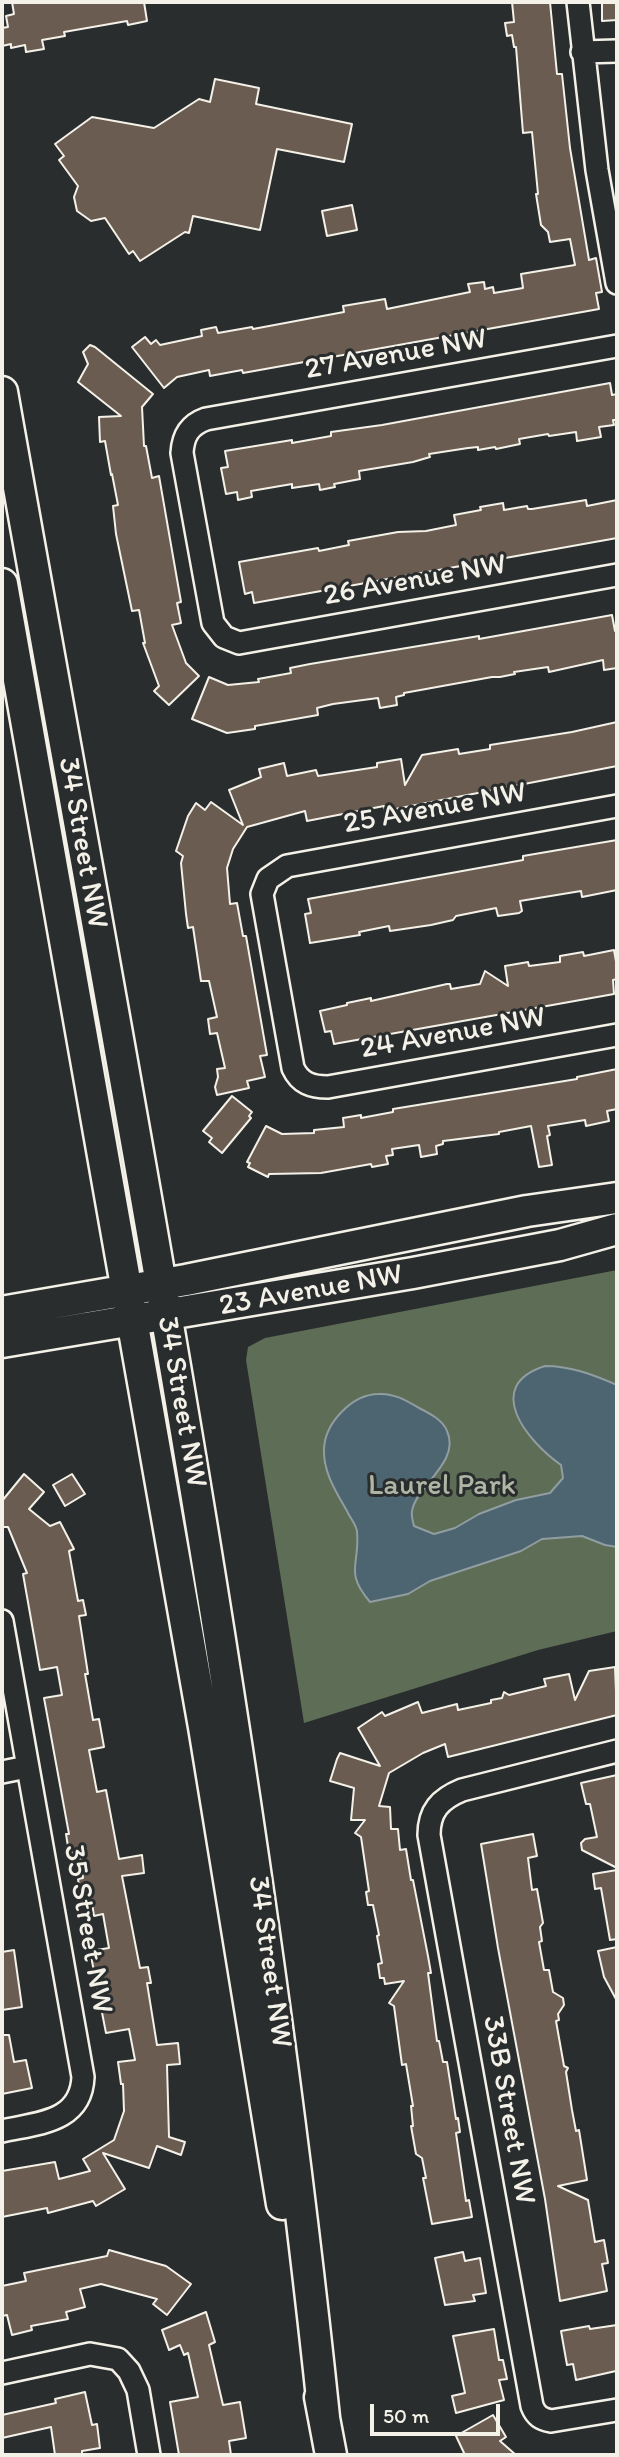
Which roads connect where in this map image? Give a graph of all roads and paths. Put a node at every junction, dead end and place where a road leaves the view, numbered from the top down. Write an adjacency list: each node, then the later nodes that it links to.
1 (578, 2): 3 (street)
2 (617, 51): 3 (street)
3 (582, 52): 4 (street)
4 (617, 275)
5 (617, 346): 9 (street, 27 Avenue NW)
6 (2, 392): 15 (main road, 34 Street NW)
7 (617, 575): 9 (street, 26 Avenue NW)
8 (2, 584): 16 (main road, 34 Street NW)
9 (225, 637)
10 (617, 806): 12 (street, 25 Avenue NW)
11 (617, 1035): 12 (street, 24 Avenue NW)
12 (301, 1081)
13 (617, 1198): 15 (main road, 23 Avenue NW)
14 (617, 1228): 18 (main road, 23 Avenue NW)
15 (160, 1284): 16 (main road, 23 Avenue NW); 18 (main road, 34 Street NW)
16 (126, 1290): 17 (main road, 23 Avenue NW); 19 (main road, 34 Street NW)
17 (2, 1312)
18 (167, 1316): 19 (main road, 23 Avenue NW); 28 (main road, 34 Street NW)
19 (131, 1320): 20 (main road, 23 Avenue NW); 28 (main road, 34 Street NW)
20 (2, 1342)
21 (2, 1621): 23 (street, 35 Street NW)
22 (617, 1751): 27 (street, 33B Street NW)
23 (27, 1767): 24 (street); 25 (street, 35 Street NW)
24 (2, 1772)
25 (2, 2131)
26 (2, 2373): 29 (street)
27 (617, 2410)
28 (324, 2417): 30 (main road, 34 Street NW)
29 (149, 2455)
30 (331, 2455)

